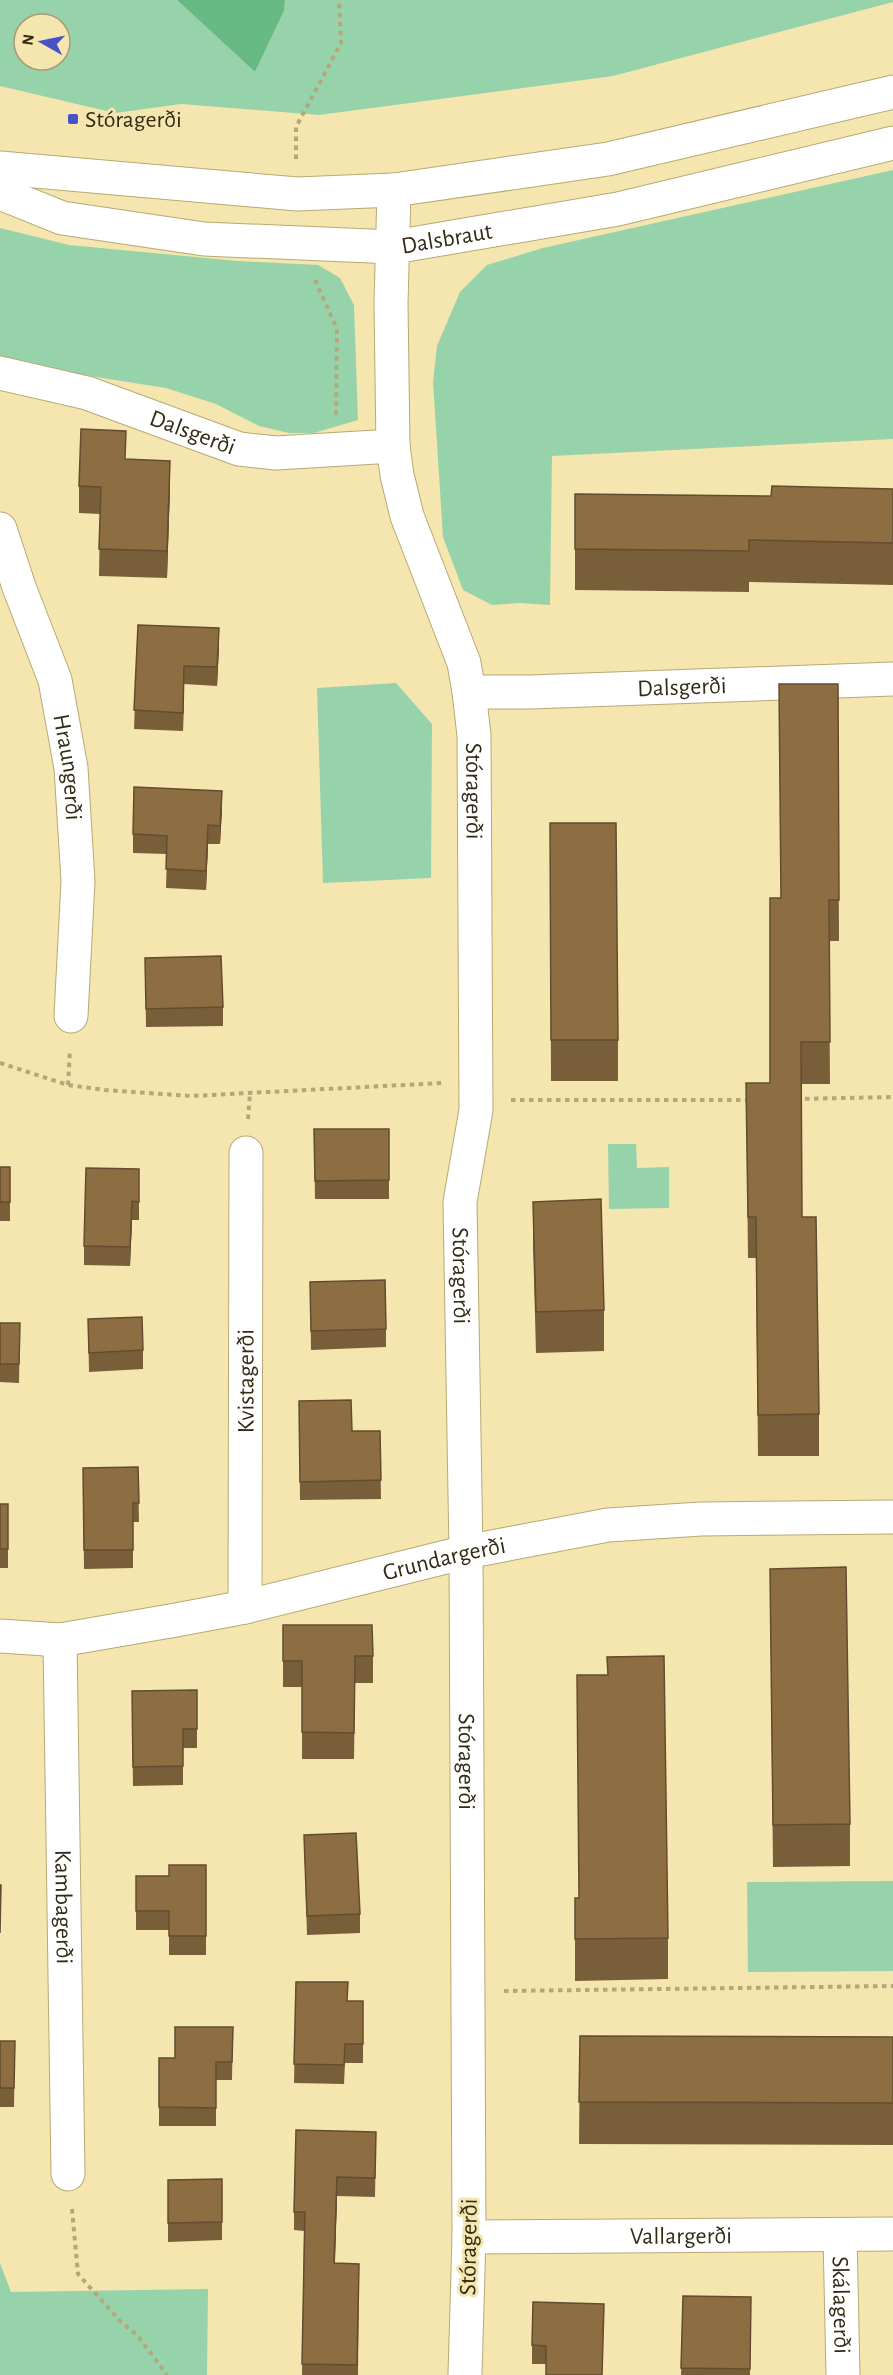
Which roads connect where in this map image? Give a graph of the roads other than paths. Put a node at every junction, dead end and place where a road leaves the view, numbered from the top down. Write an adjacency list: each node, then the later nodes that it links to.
1 (893, 92): 4 (street)
2 (893, 143): 6 (street, Dalsbraut)
3 (0, 168): 4 (street)
4 (394, 190): 6 (street, Stóragerði)
5 (0, 193): 6 (street, Dalsbraut)
6 (394, 247): 8 (street, Stóragerði)
7 (0, 373): 8 (street, Dalsgerði)
8 (393, 446): 11 (street, Stóragerði)
9 (0, 529): 12 (street, Hraungerði)
10 (893, 679): 11 (street, Dalsgerði)
11 (469, 692): 15 (street, Stóragerði)
12 (71, 1016)
13 (246, 1153): 16 (street, Kvistagerði)
14 (893, 1517): 15 (street, Grundargerði)
15 (466, 1552): 16 (street, Grundargerði); 22 (street, Stóragerði)
16 (245, 1607): 18 (street, Grundargerði)
17 (0, 1636): 18 (street, Grundargerði)
18 (60, 1640): 19 (street, Kambagerði)
19 (68, 2174)
20 (893, 2234): 21 (street, Vallargerði)
21 (840, 2235): 22 (street, Vallargerði); 24 (street, Skálagerði)
22 (469, 2237): 23 (street, Stóragerði)
23 (465, 2375)
24 (843, 2375)

